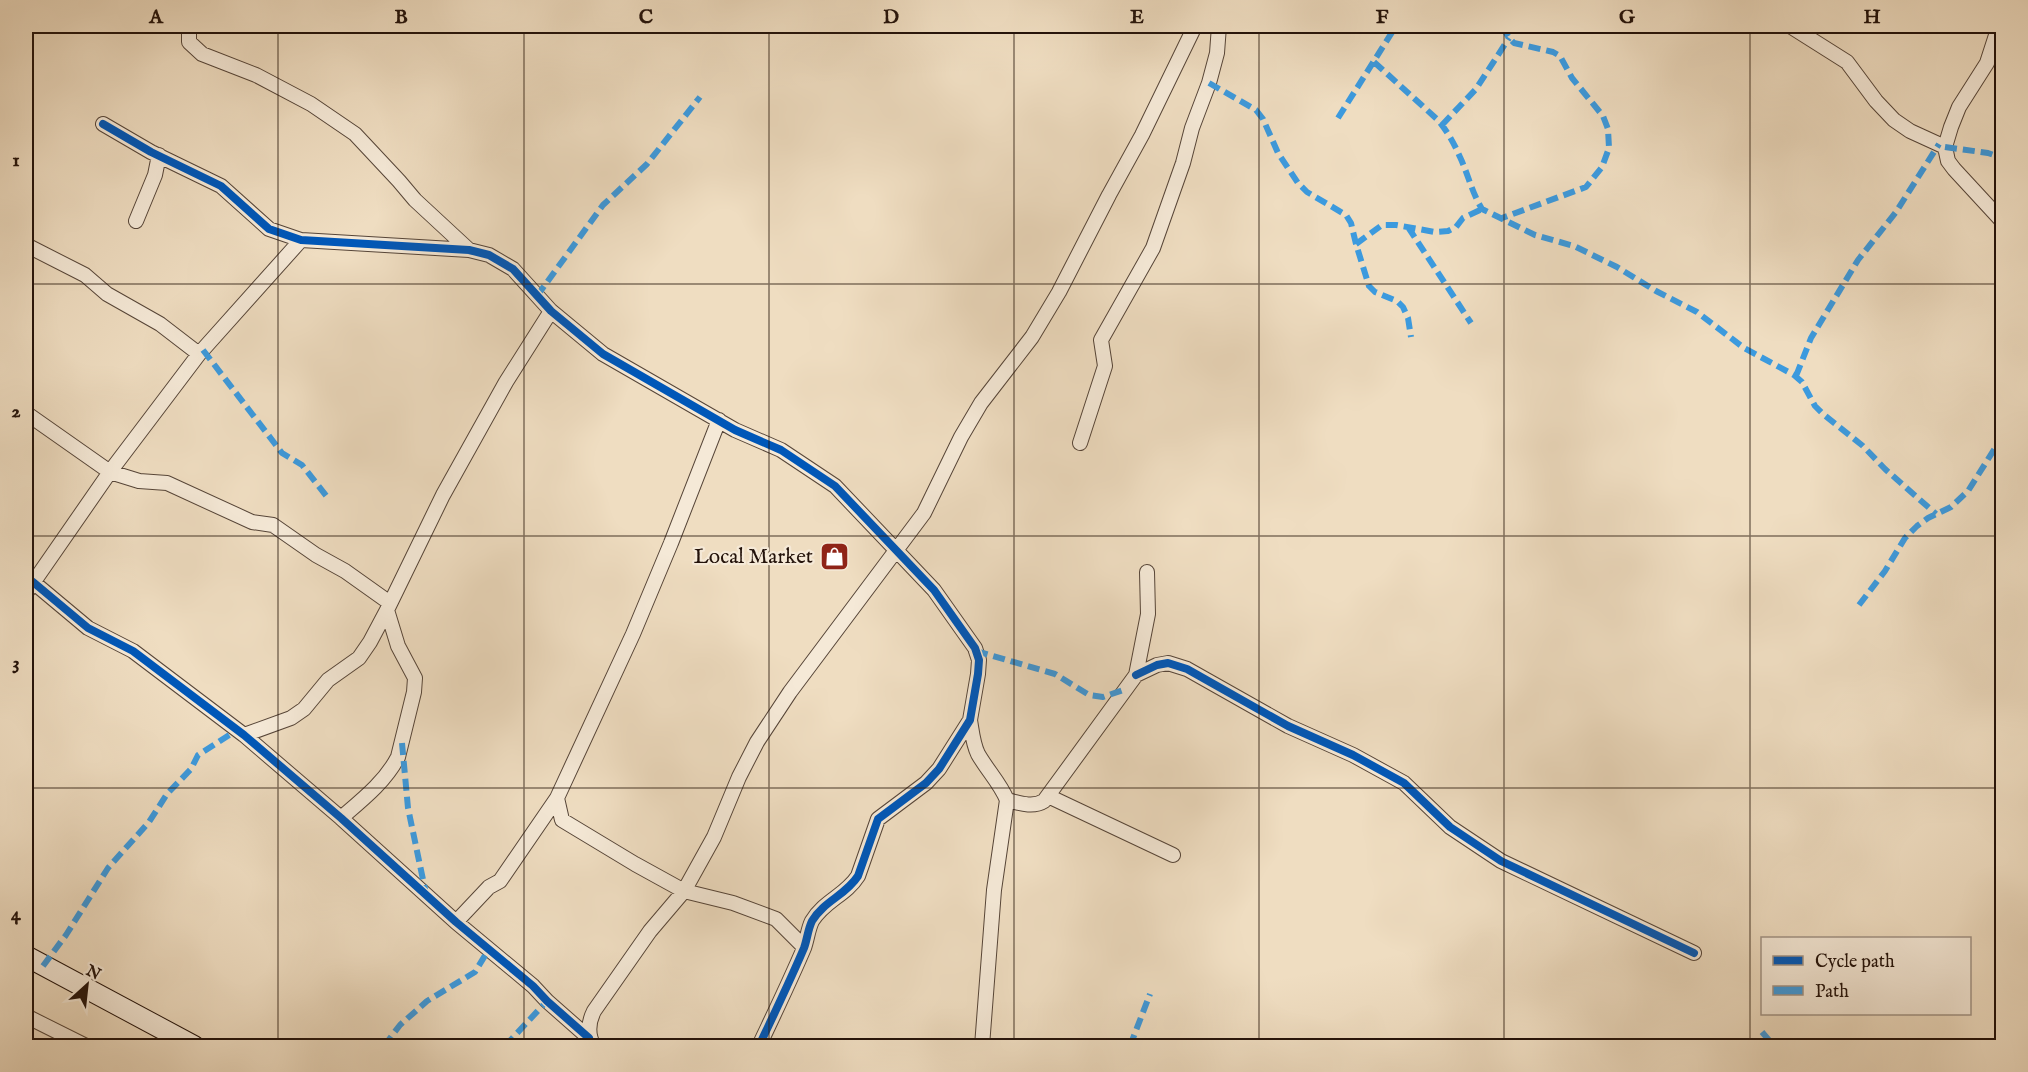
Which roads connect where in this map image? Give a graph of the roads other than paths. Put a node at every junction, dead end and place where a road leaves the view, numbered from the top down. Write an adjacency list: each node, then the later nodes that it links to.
1 (189, 26): 13 (street)
2 (1195, 26): 20 (street)
3 (1219, 26): 18 (street)
4 (1790, 26): 7 (street)
5 (1999, 26): 7 (street)
6 (103, 124): 8 (street)
7 (1945, 147): 10 (street)
8 (159, 155): 9 (street); 11 (street)
9 (135, 221)
10 (2002, 221)
11 (301, 240): 13 (street); 15 (street)
12 (26, 245): 15 (street)
13 (469, 250): 14 (street)
14 (551, 311): 17 (street); 23 (street)
15 (199, 354): 19 (street)
16 (26, 413): 19 (street)
17 (718, 420): 20 (street); 28 (street)
18 (1080, 443)
19 (110, 472): 22 (street); 23 (street)
20 (896, 551): 25 (street); 32 (street)
21 (1147, 572): 24 (street)
22 (29, 588): 26 (street)
23 (389, 606): 26 (street); 30 (street)
24 (1136, 675): 27 (street); 35 (street)
25 (970, 720): 29 (street); 34 (street)
26 (244, 735): 30 (street)
27 (1048, 796): 29 (street); 31 (street)
28 (557, 798): 32 (street); 33 (street)
29 (1007, 800): 42 (street)
30 (341, 818): 33 (street)
31 (1173, 855)
32 (684, 891): 34 (street); 38 (street)
33 (456, 922): 38 (street)
34 (804, 947): 41 (street)
35 (1694, 953)
36 (26, 956): 40 (main road)
37 (26, 1016): 39 (street)
38 (592, 1042)
39 (86, 1047)
40 (195, 1047)
41 (759, 1047)
42 (982, 1047)

